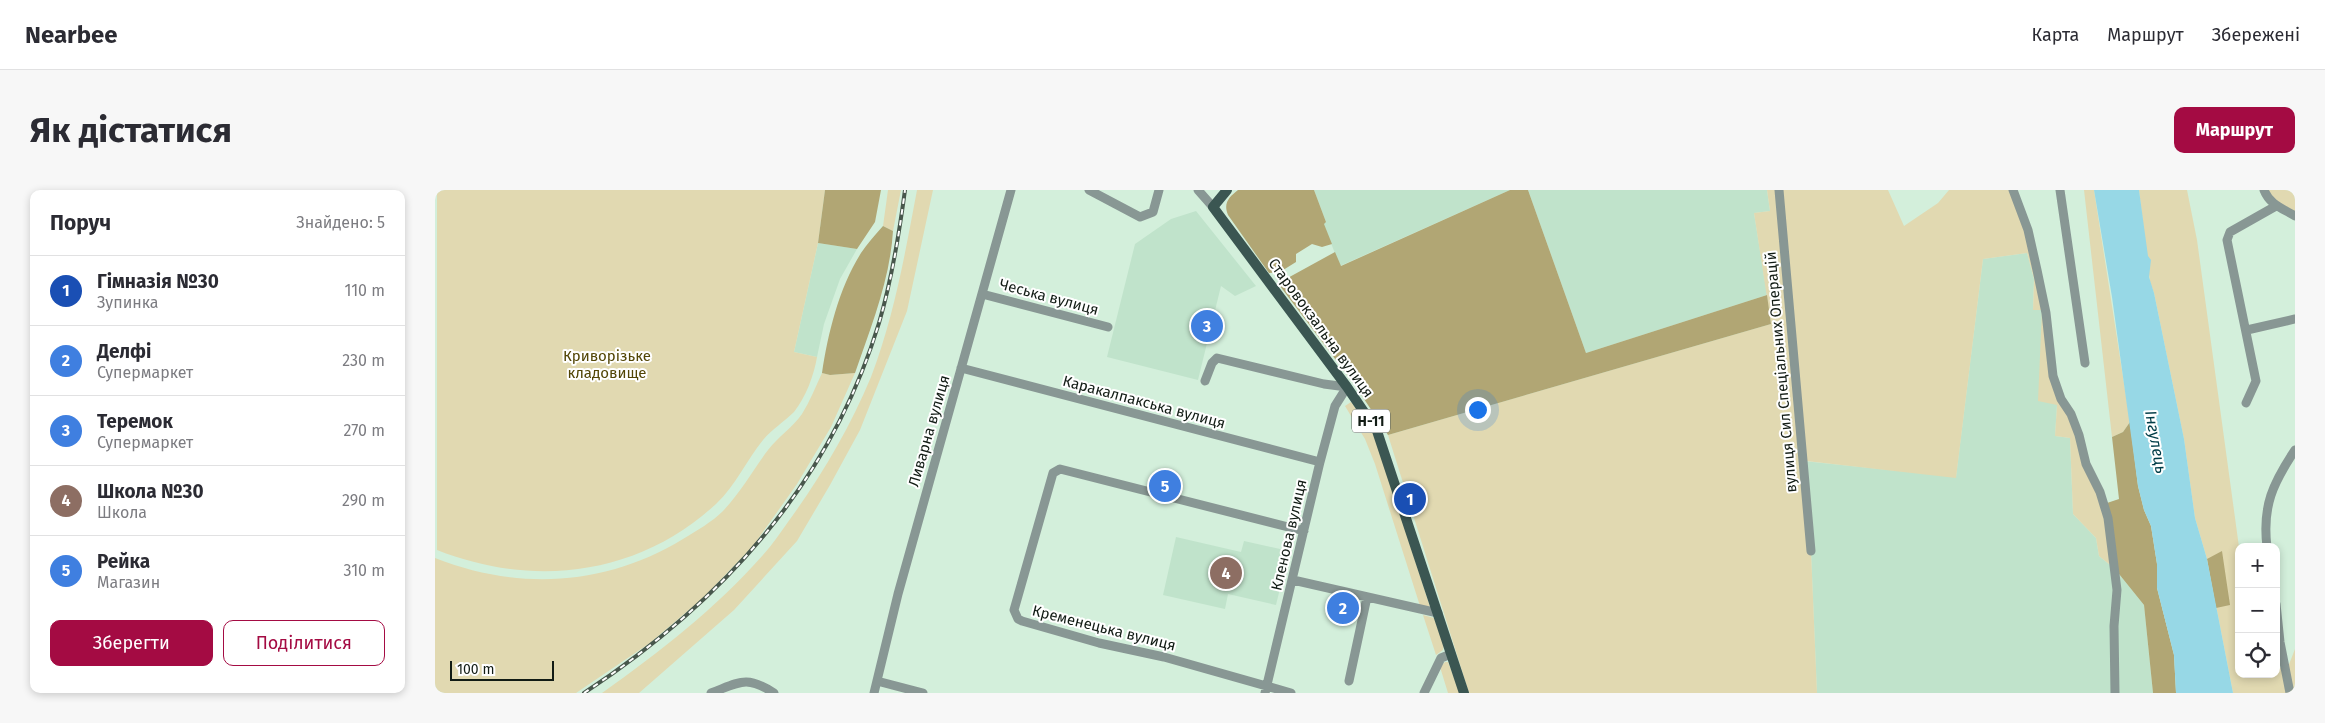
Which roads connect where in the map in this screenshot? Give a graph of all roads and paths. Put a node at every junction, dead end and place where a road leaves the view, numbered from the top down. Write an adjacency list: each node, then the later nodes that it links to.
1 (1011, 190): 13 (street, Ливарна вулиця)
2 (1089, 190): 3 (street)
3 (1159, 190)
4 (1198, 190): 11 (street)
5 (1227, 190): 11 (main road)
6 (1779, 190): 26 (street, вулиця Сил Спеціальних Операцій)
7 (2013, 190): 42 (street)
8 (2060, 190): 17 (street)
9 (2264, 190): 10 (street)
10 (2276, 206): 12 (street); 16 (street)
11 (1213, 207): 20 (main road, Старовокзальна вулиця / Н-11)
12 (2293, 212)
13 (982, 294): 15 (street, Чеська вулиця); 18 (street, Ливарна вулиця)
14 (2295, 319): 16 (street)
15 (1108, 327)
16 (2247, 330): 21 (street)
17 (2085, 363)
18 (961, 368): 23 (street, Каракалпакська вулиця); 32 (street, Ливарна вулиця)
19 (1205, 381): 20 (street)
20 (1347, 387): 23 (street, Кленова вулиця); 29 (main road, Старовокзальна вулиця / Н-11)
21 (2246, 403)
22 (2295, 450): 25 (street)
23 (1320, 462): 24 (street, Кленова вулиця)
24 (1304, 531): 27 (street, Кленова вулиця); 34 (street, Кременецька вулиця)
25 (2267, 543)
26 (1811, 552)
27 (1293, 580): 28 (street); 34 (street, Кленова вулиця)
28 (1367, 597): 29 (street); 33 (street)
29 (1438, 613): 31 (main road, Старовокзальна вулиця / Н-11)
30 (2279, 633): 43 (street)
31 (1451, 654): 40 (street); 41 (main road, Старовокзальна вулиця / Н-11)
32 (877, 681): 37 (street, Ливарна вулиця); 38 (street)
33 (1349, 681)
34 (1266, 690): 39 (street, Кременецька вулиця)
35 (711, 693): 36 (street)
36 (774, 693)
37 (874, 693)
38 (923, 693)
39 (1291, 693)
40 (1424, 693)
41 (1464, 693)
42 (2115, 693)
43 (2290, 693)

